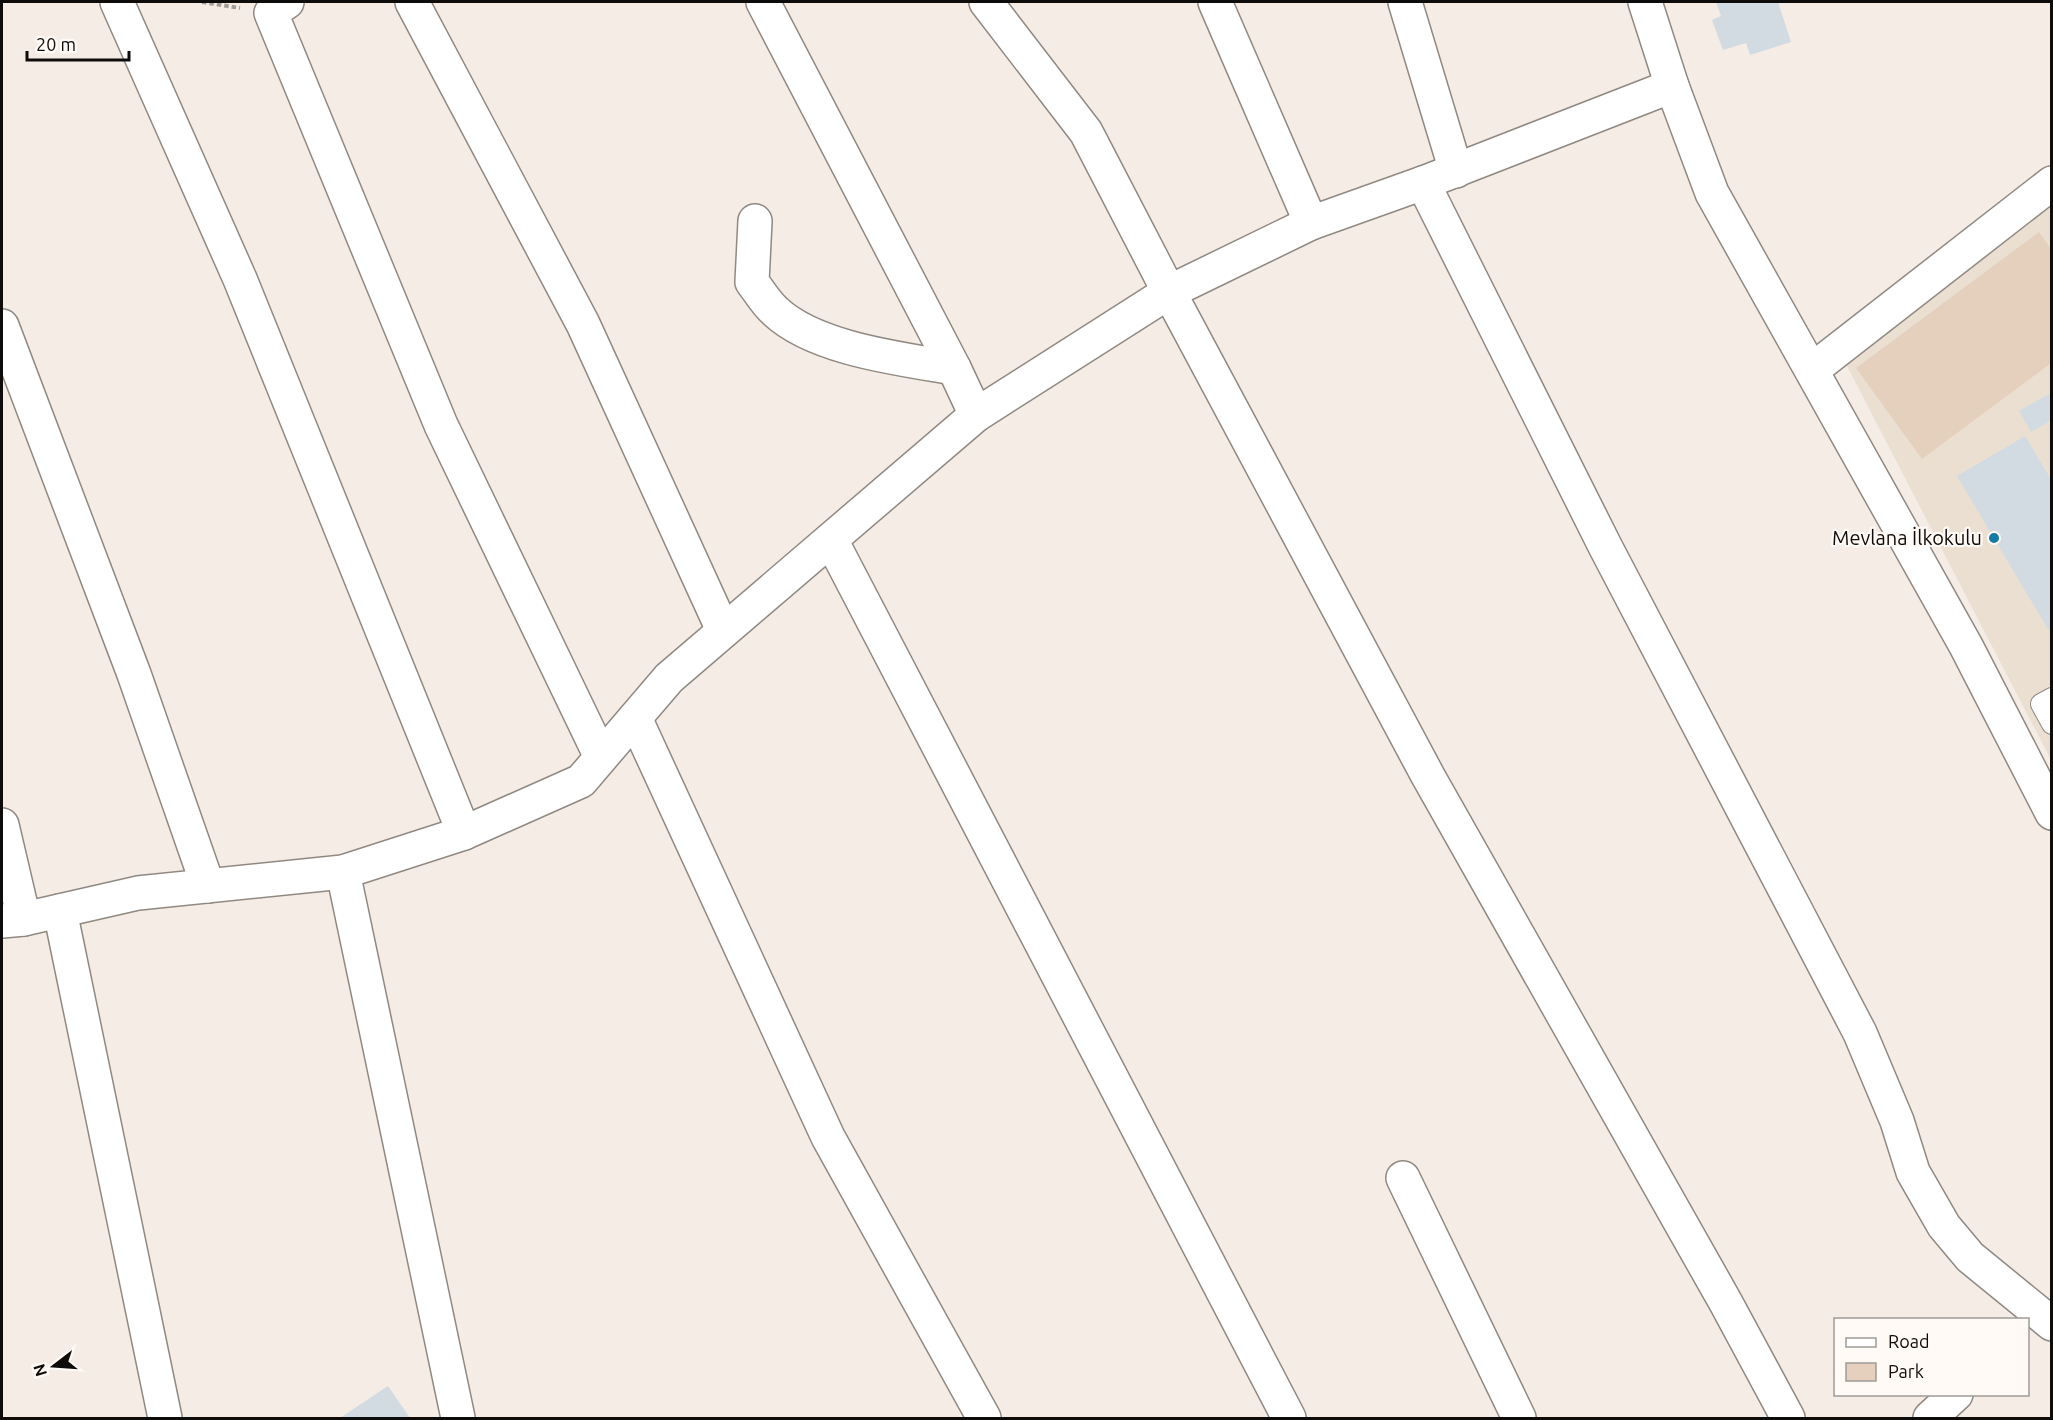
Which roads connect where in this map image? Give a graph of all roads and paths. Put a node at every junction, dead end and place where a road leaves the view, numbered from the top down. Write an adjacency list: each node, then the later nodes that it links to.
1 (117, 2): 28 (street)
2 (286, 2): 25 (street)
3 (412, 2): 21 (street)
4 (763, 2): 17 (street)
5 (986, 2): 15 (street)
6 (1215, 2): 14 (street)
7 (1405, 2): 10 (street)
8 (1645, 2): 9 (street)
9 (1672, 86): 10 (street); 18 (street)
10 (1456, 171): 11 (street)
11 (1423, 183): 14 (street); 34 (street)
12 (2052, 183): 18 (street)
13 (754, 221): 17 (street)
14 (1311, 223): 15 (street)
15 (1169, 292): 19 (street); 41 (street)
16 (4, 341): 30 (street)
17 (954, 368): 19 (street)
18 (1812, 370): 26 (street)
19 (976, 415): 20 (street)
20 (831, 540): 21 (street); 39 (street)
21 (723, 630): 23 (street)
22 (2052, 698): 24 (lane)
23 (635, 718): 25 (street); 38 (street)
24 (2052, 724)
25 (602, 757): 28 (street)
26 (2052, 813)
27 (2, 825): 32 (street)
28 (464, 833): 29 (street)
29 (343, 872): 30 (street); 37 (street)
30 (208, 886): 31 (street)
31 (60, 911): 32 (street); 36 (street)
32 (13, 920)
33 (1403, 1178): 40 (street)
34 (2043, 1320)
35 (1955, 1396): 42 (street)
36 (165, 1419)
37 (458, 1419)
38 (984, 1419)
39 (1289, 1419)
40 (1519, 1419)
41 (1788, 1419)
42 (1930, 1419)

